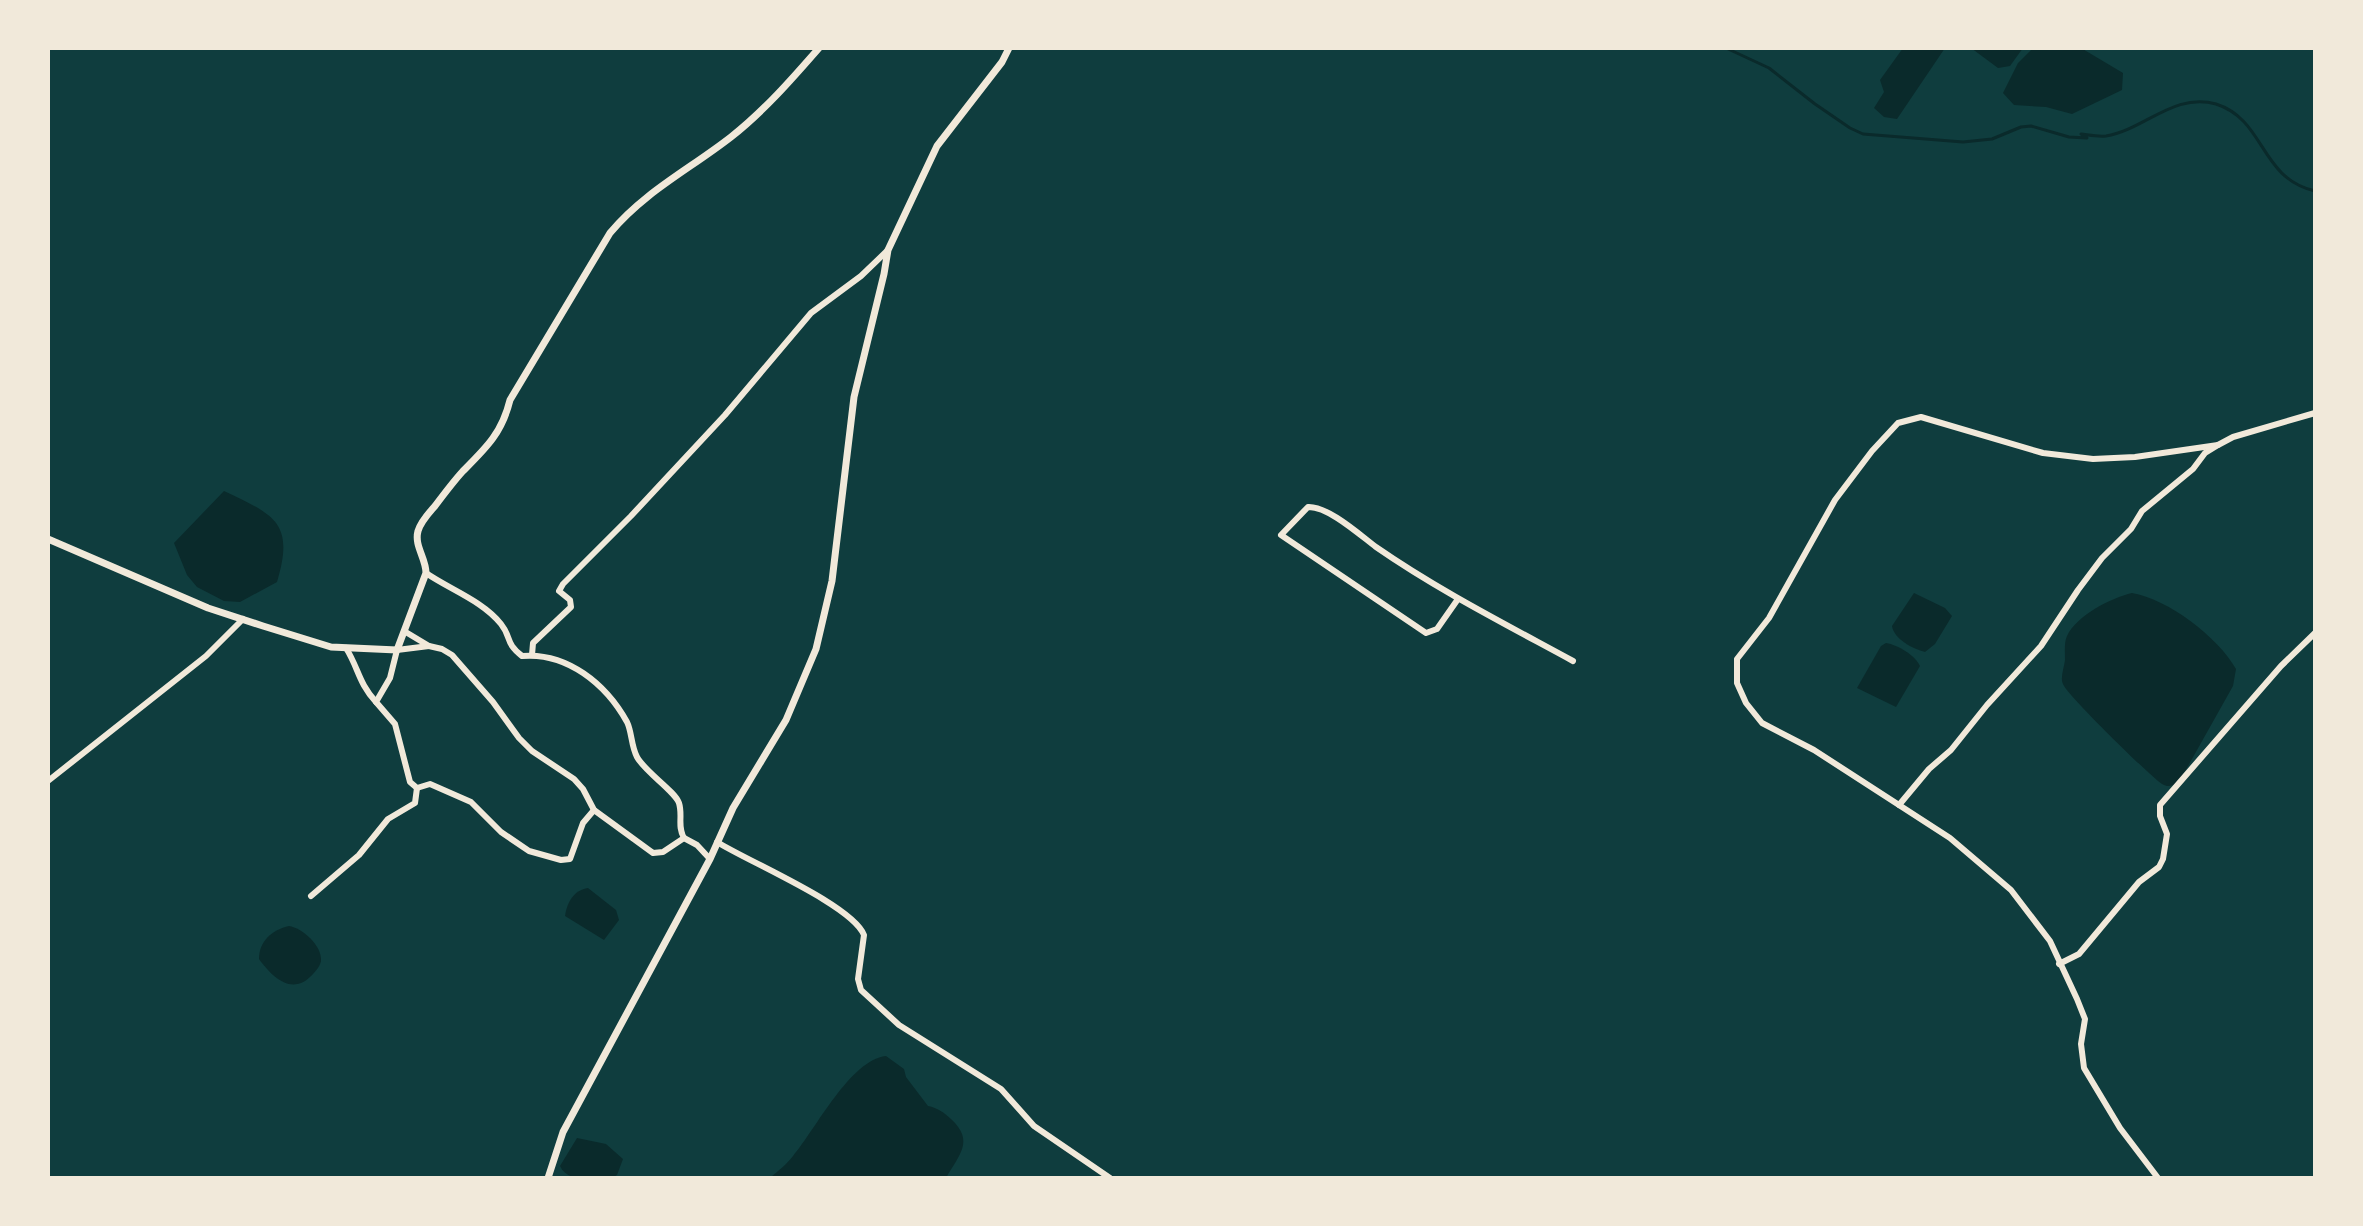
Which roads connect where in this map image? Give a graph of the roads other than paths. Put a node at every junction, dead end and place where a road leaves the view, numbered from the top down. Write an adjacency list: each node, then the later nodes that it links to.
1 (819, 48): 7 (street)
2 (1009, 48): 3 (street)
3 (888, 250): 15 (street); 23 (street)
4 (2315, 413): 5 (street)
5 (2218, 445): 20 (street); 20 (street)
6 (48, 539): 9 (street)
7 (426, 573): 10 (street); 15 (street)
8 (1458, 599): 8 (street); 16 (street)
9 (243, 619): 13 (street); 18 (street)
10 (404, 631): 12 (street); 14 (street)
11 (2315, 633): 26 (street)
12 (429, 646): 14 (street); 21 (street)
13 (346, 648): 14 (street); 17 (street)
14 (397, 650): 17 (street)
15 (532, 655): 22 (street)
16 (1573, 661)
17 (376, 702): 19 (street)
18 (48, 781)
19 (417, 788): 21 (street); 25 (street)
20 (1899, 805): 26 (street)
21 (594, 810): 22 (street)
22 (684, 838): 24 (street)
23 (717, 842): 24 (street); 28 (street)
24 (710, 859): 27 (street)
25 (311, 896)
26 (2059, 964): 29 (street)
27 (548, 1178)
28 (1110, 1178)
29 (2158, 1178)

